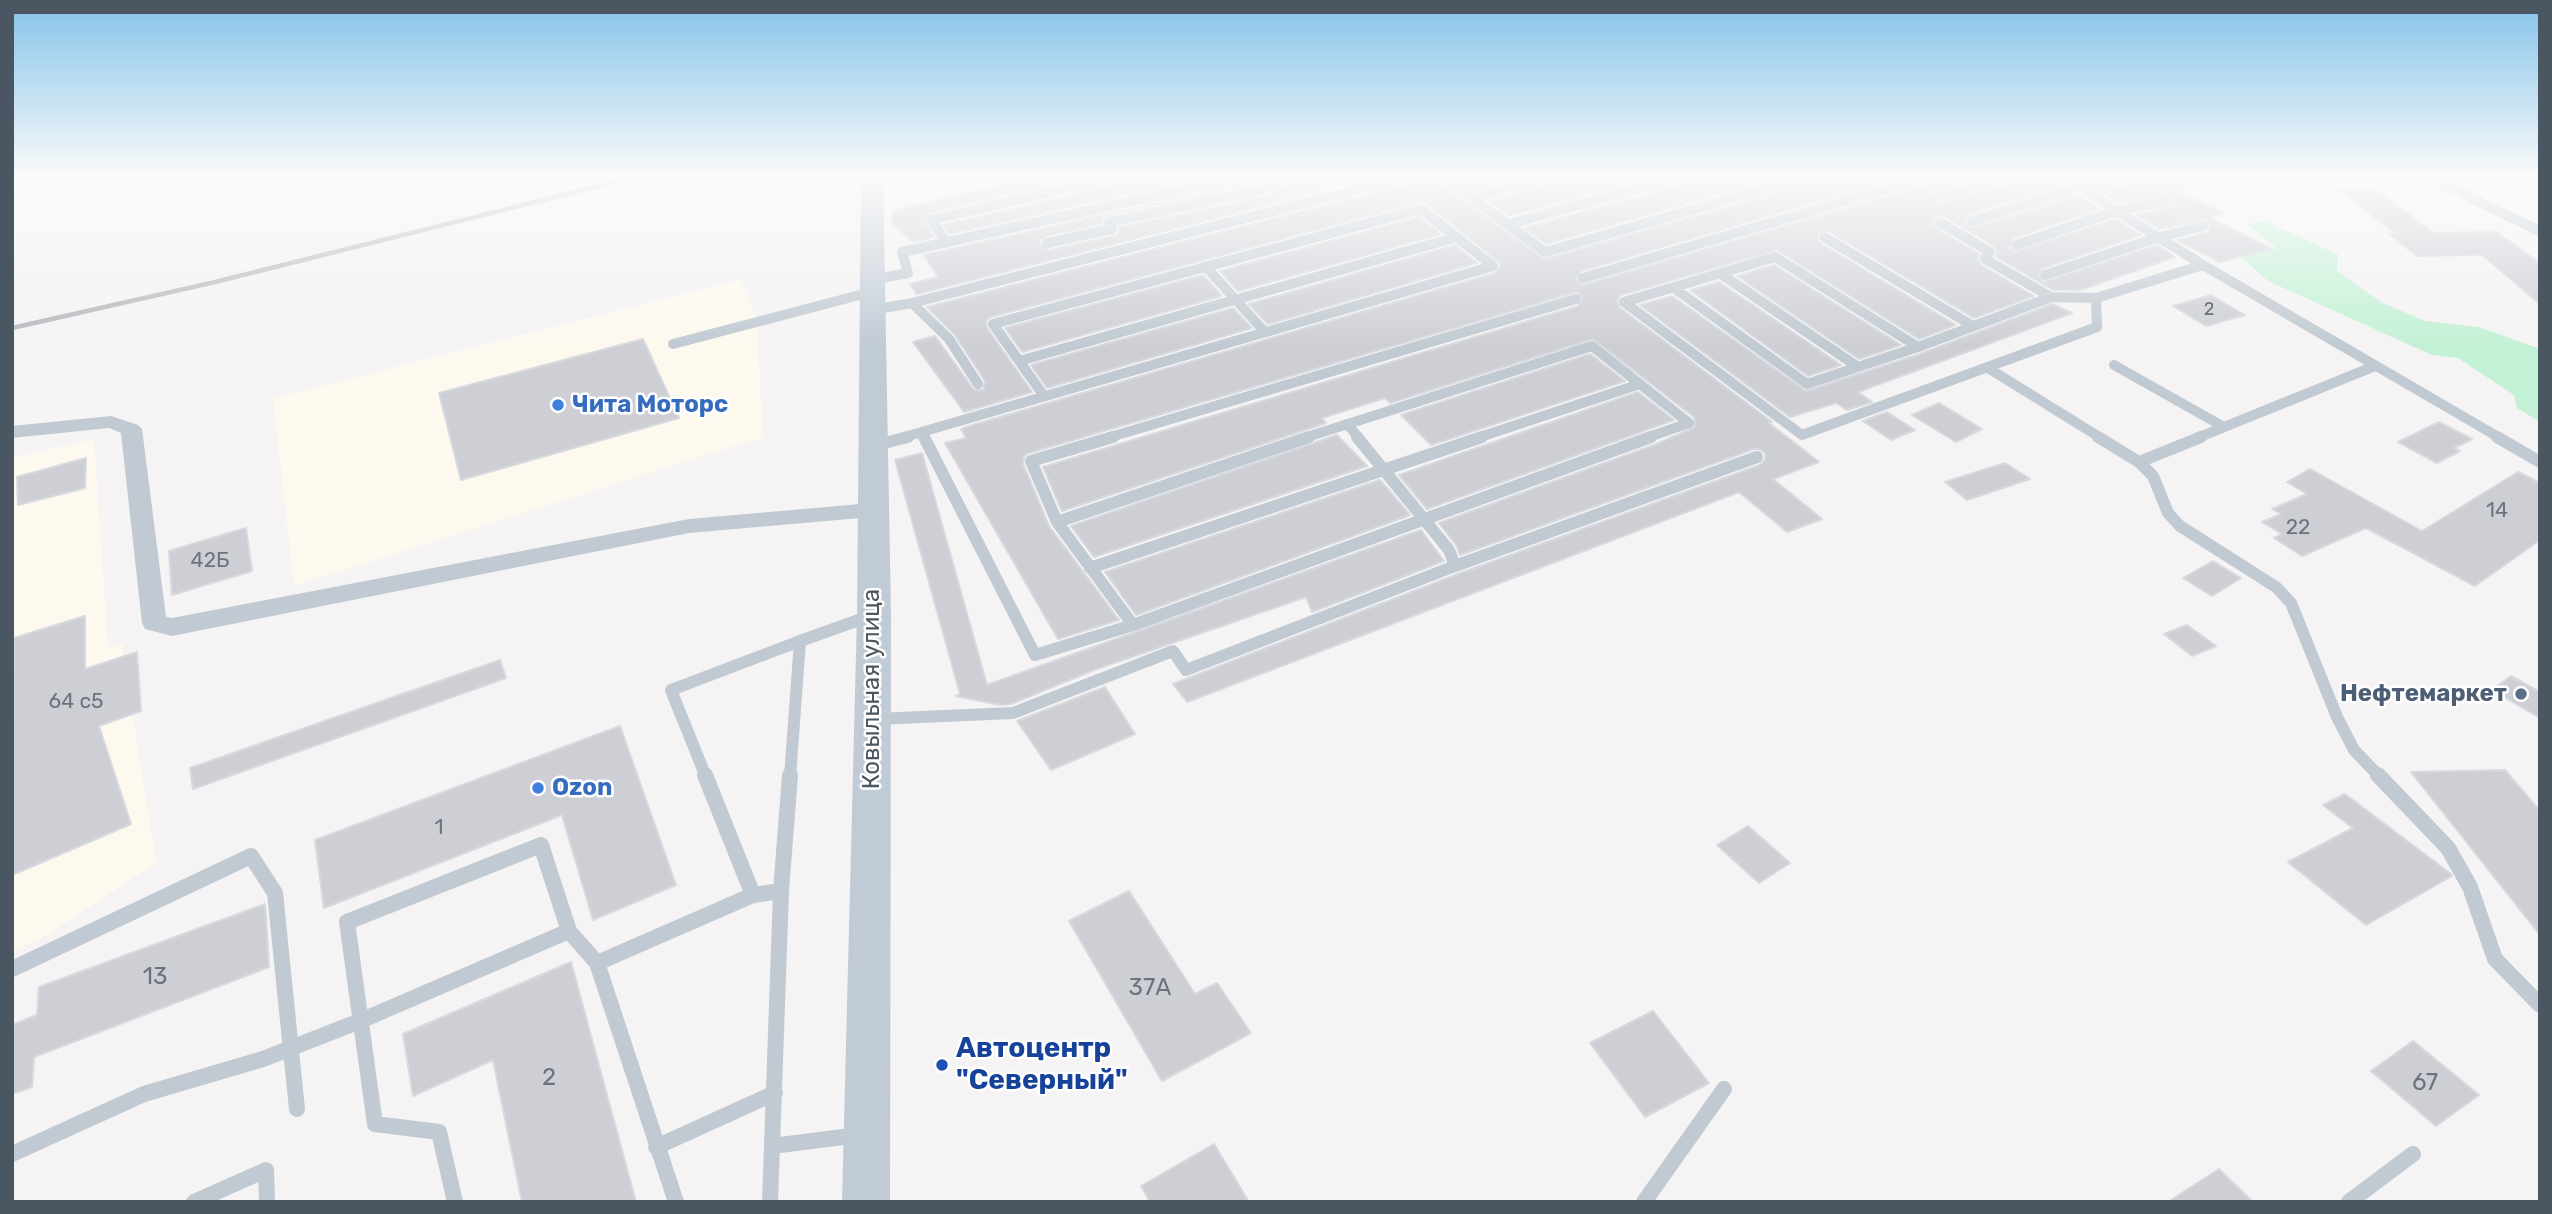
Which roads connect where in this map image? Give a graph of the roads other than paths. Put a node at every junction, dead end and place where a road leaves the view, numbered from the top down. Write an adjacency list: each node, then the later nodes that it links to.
1 (872, 233): 27 (main road, Ковыльная улица)
2 (940, 233): 18 (lane)
3 (988, 233): 18 (lane)
4 (1095, 233): 19 (lane)
5 (1187, 233): 32 (lane)
6 (1334, 233): 22 (lane)
7 (1452, 233): 15 (lane)
8 (1519, 233): 9 (lane)
9 (1612, 233)
10 (1737, 233): 25 (lane)
11 (1957, 233): 28 (lane)
12 (2052, 233): 20 (lane)
13 (2152, 233): 17 (lane)
14 (2176, 233): 17 (lane)
15 (1457, 237): 30 (lane); 34 (lane)
16 (1824, 237): 33 (lane)
17 (2159, 237): 21 (lane); 24 (lane)
18 (946, 242): 27 (lane)
19 (1047, 243)
20 (2016, 245)
21 (2203, 265): 29 (lane); 39 (lane)
22 (1206, 267): 30 (lane); 37 (lane)
23 (1721, 274): 26 (lane); 36 (lane); 40 (lane)
24 (2045, 275)
25 (1583, 278)
26 (1674, 288): 40 (lane); 41 (lane)
27 (871, 294): 32 (lane); 35 (lane); 50 (main road, Ковыльная улица)
28 (2051, 297): 29 (lane); 33 (lane)
29 (2096, 298): 41 (lane)
30 (1233, 299): 34 (lane); 37 (lane)
31 (1576, 299): 57 (lane)
32 (912, 303): 42 (lane)
33 (1973, 326): 36 (lane)
34 (1265, 332): 44 (lane)
35 (673, 344)
36 (1918, 347): 40 (lane)
37 (1018, 361): 44 (lane)
38 (2114, 365): 46 (lane)
39 (2375, 366): 46 (lane); 53 (lane)
40 (1858, 367)
41 (1988, 368): 52 (lane)
42 (978, 384)
43 (1640, 384): 45 (lane); 54 (lane); 56 (lane)
44 (1044, 396): 48 (lane)
45 (1347, 424): 54 (lane); 57 (lane)
46 (2224, 427): 52 (lane)
47 (23, 431): 49 (street); 55 (street)
48 (922, 433): 50 (lane); 61 (lane)
49 (12, 443)
50 (872, 446): 55 (main road, Ковыльная улица)
51 (1757, 457): 58 (lane)
52 (2139, 462): 69 (lane)
53 (2540, 462)
54 (1384, 470): 56 (lane); 59 (lane)
55 (872, 510): 60 (main road, Ковыльная улица)
56 (1424, 520): 58 (lane); 61 (lane)
57 (1056, 522): 59 (lane)
58 (1455, 566): 63 (lane)
59 (1090, 568): 61 (lane)
60 (874, 615): 62 (lane); 63 (main road, Ковыльная улица)
61 (1133, 625)
62 (800, 641): 64 (lane); 65 (lane)
63 (873, 719): 75 (main road, Ковыльная улица)
64 (781, 891): 65 (lane); 73 (lane)
65 (753, 895): 67 (lane)
66 (569, 931): 67 (lane); 70 (lane); 70 (lane)
67 (597, 963): 77 (lane)
68 (12, 969): 71 (lane)
69 (2540, 1005)
70 (360, 1021): 71 (lane); 82 (lane)
71 (292, 1048): 74 (lane); 78 (lane)
72 (1724, 1089): 86 (lane)
73 (775, 1093): 76 (lane); 77 (lane)
74 (297, 1109)
75 (866, 1135): 76 (lane); 85 (main road, Ковыльная улица)
76 (772, 1146): 84 (lane)
77 (656, 1147): 83 (lane)
78 (12, 1154)
79 (2413, 1154): 87 (lane)
80 (194, 1202): 81 (lane)
81 (267, 1202)
82 (455, 1202)
83 (676, 1202)
84 (770, 1202)
85 (866, 1202)
86 (1644, 1202)
87 (2349, 1202)

